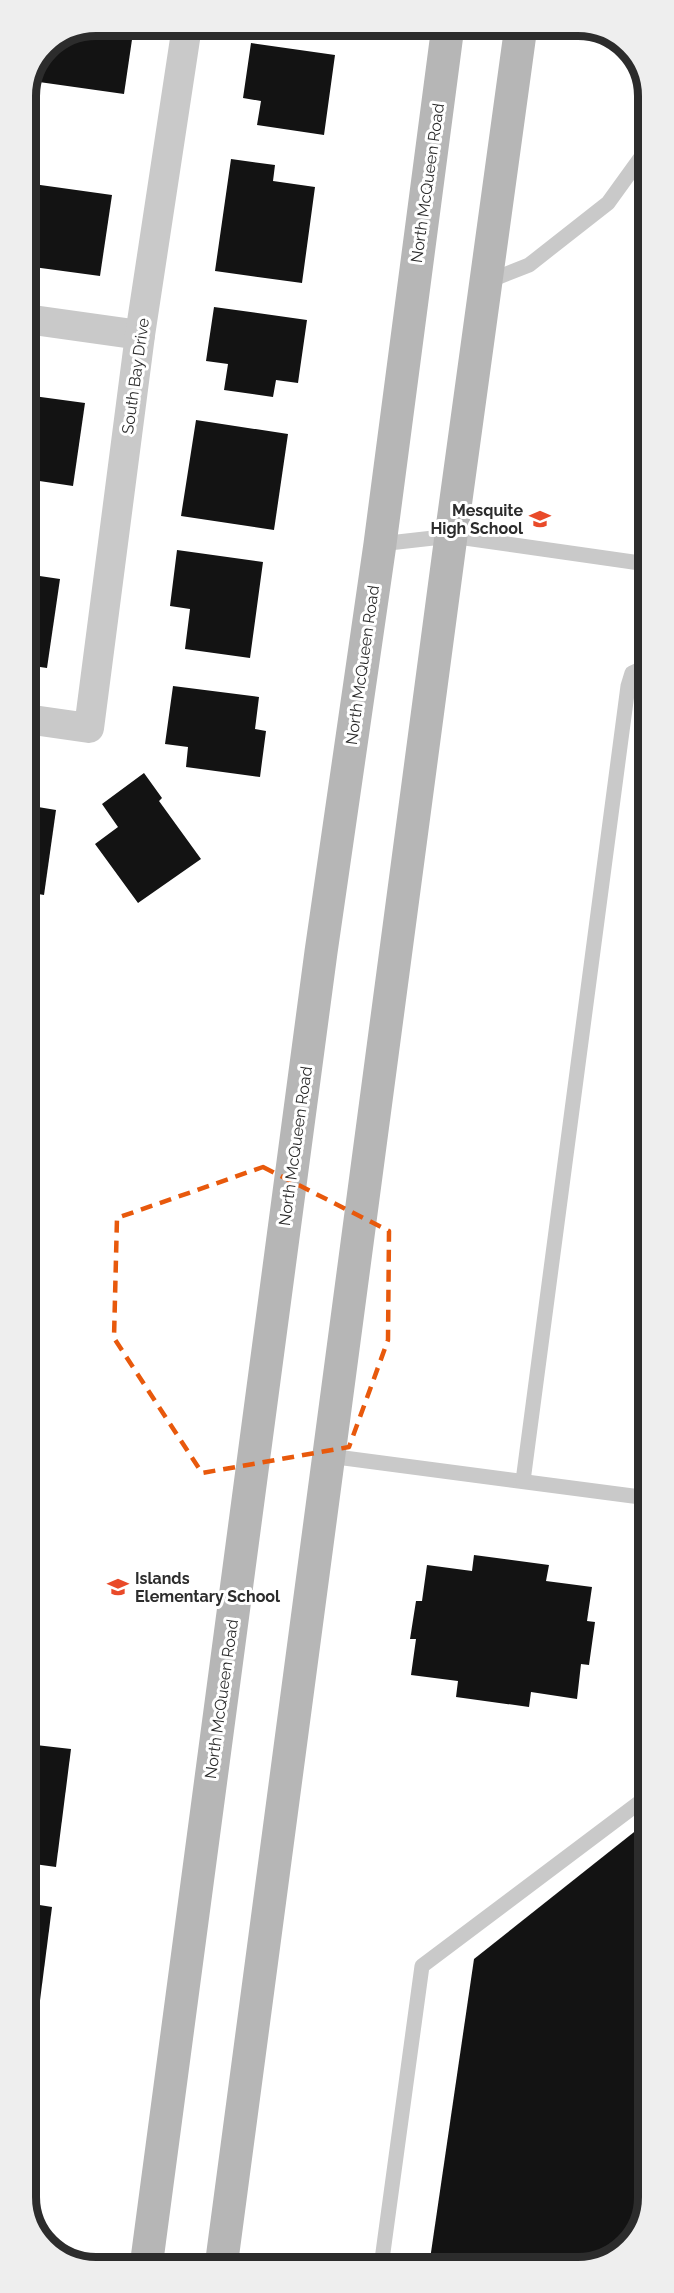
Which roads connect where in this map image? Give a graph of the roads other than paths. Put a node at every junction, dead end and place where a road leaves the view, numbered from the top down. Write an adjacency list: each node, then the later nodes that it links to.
1 (185, 36): 7 (street, South Bay Drive)
2 (447, 36): 9 (main road, North McQueen Road)
3 (520, 36): 5 (main road)
4 (638, 161): 5 (lane)
5 (486, 282): 8 (main road)
6 (36, 320): 7 (street)
7 (140, 335): 12 (street, South Bay Drive)
8 (451, 536): 9 (lane); 10 (lane); 13 (main road)
9 (380, 544): 17 (main road, North McQueen Road)
10 (638, 563)
11 (638, 670): 14 (lane)
12 (36, 720)
13 (329, 1456): 14 (lane); 18 (main road)
14 (523, 1481): 15 (lane)
15 (638, 1497)
16 (638, 1804): 19 (lane)
17 (147, 2257)
18 (222, 2257)
19 (382, 2257)

